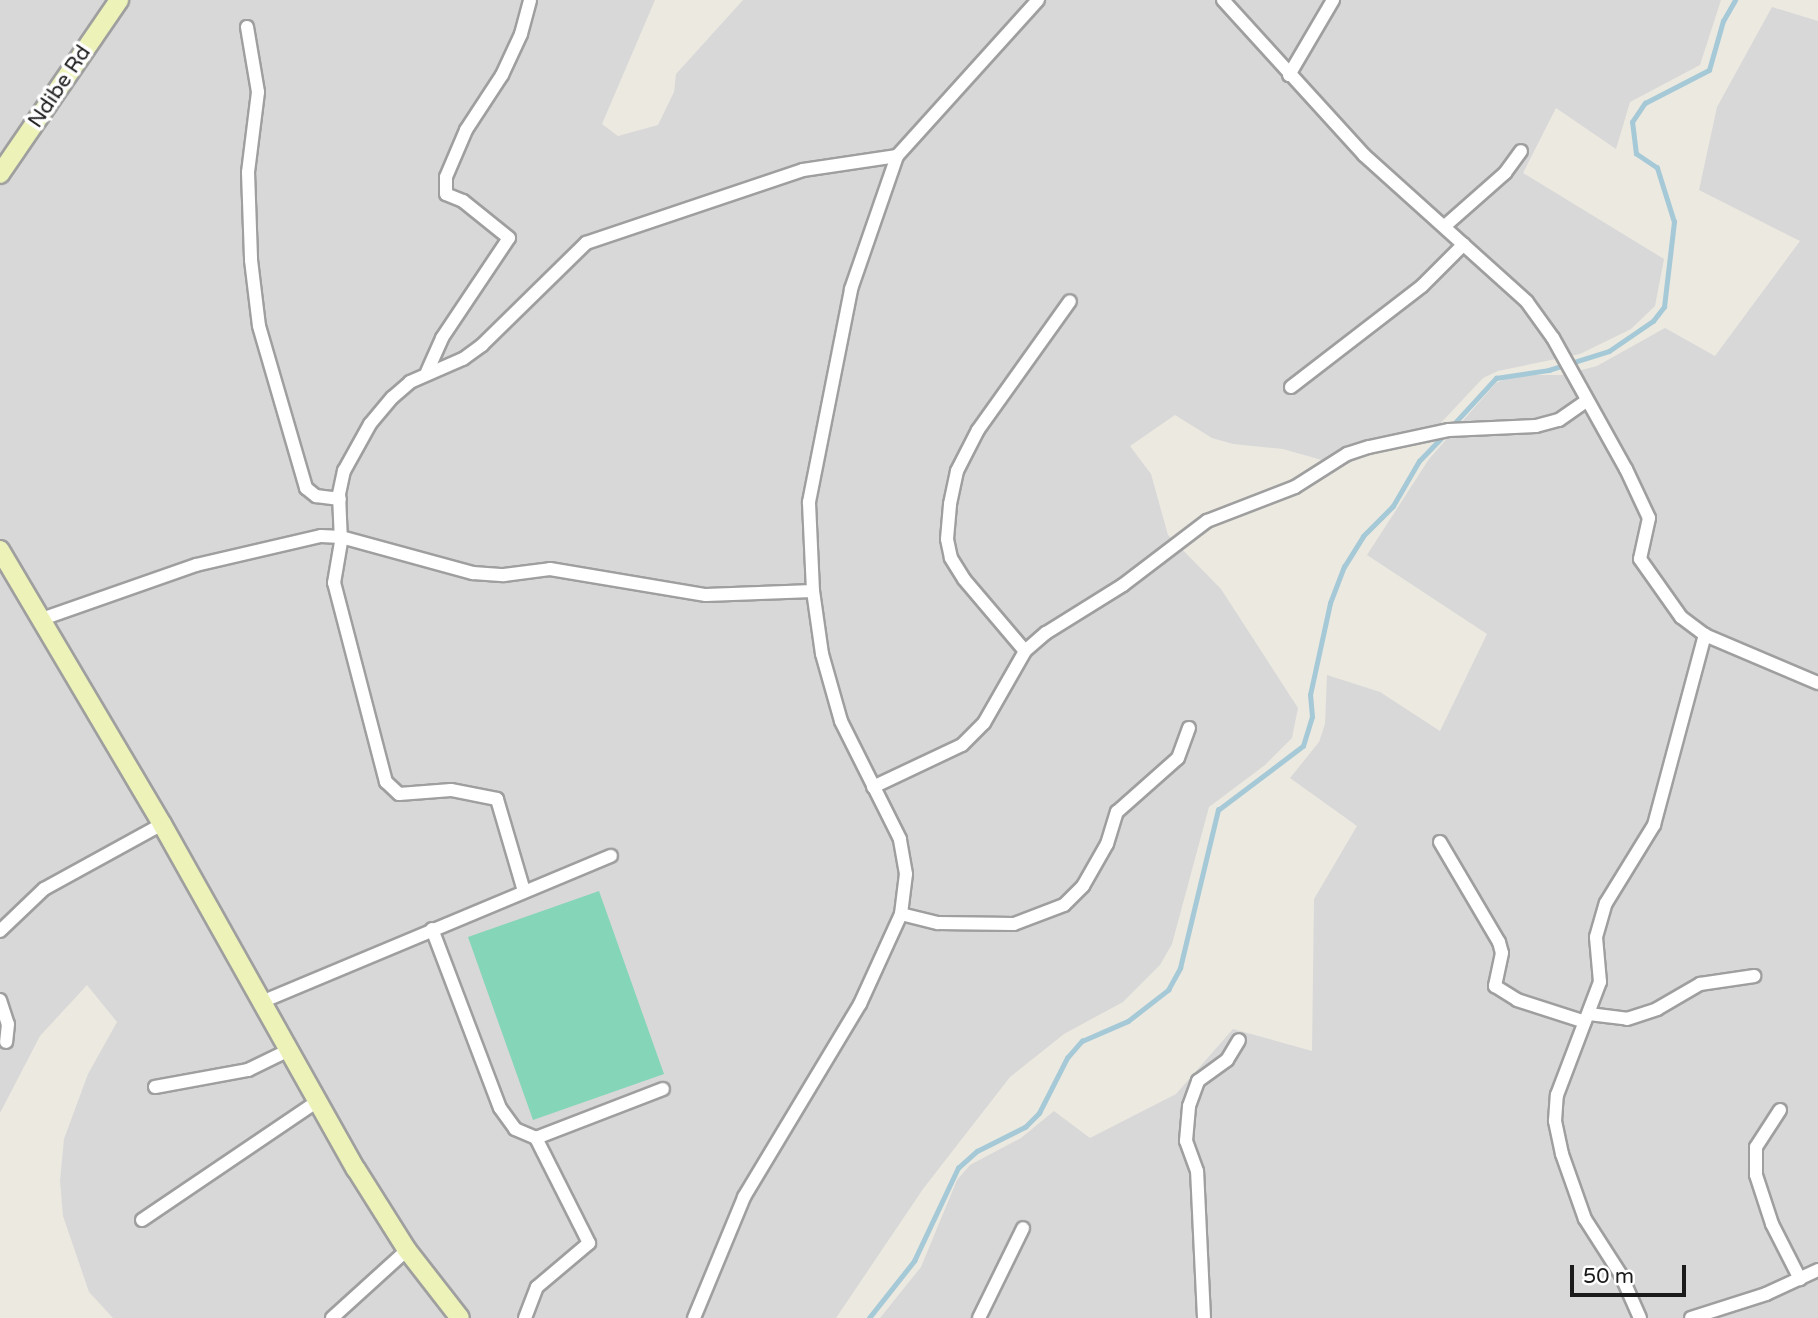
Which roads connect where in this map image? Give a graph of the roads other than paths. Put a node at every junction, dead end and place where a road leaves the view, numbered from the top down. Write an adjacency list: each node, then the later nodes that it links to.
1 (119, 0): 10 (street, Ndibe Rd)
2 (530, 0): 14 (street)
3 (1038, 0): 9 (street)
4 (1223, 0): 7 (street)
5 (1333, 0): 7 (street)
6 (247, 27): 17 (street)
7 (1289, 75): 11 (street)
8 (1521, 151): 11 (street)
9 (897, 156): 14 (street); 20 (street)
10 (0, 174)
11 (1446, 225): 12 (street)
12 (1464, 244): 15 (street); 16 (street)
13 (1070, 301): 23 (street)
14 (427, 372): 17 (street)
15 (1291, 387)
16 (1586, 401): 22 (street); 23 (street)
17 (340, 499): 18 (street)
18 (341, 537): 20 (street); 21 (street); 30 (street)
19 (0, 550): 21 (street)
20 (813, 591): 26 (street)
21 (40, 620): 27 (street)
22 (1705, 635): 24 (street); 37 (street)
23 (1026, 651): 26 (street)
24 (1818, 683)
25 (1189, 728): 31 (street)
26 (873, 787): 31 (street)
27 (162, 824): 33 (street); 36 (street)
28 (1440, 842): 37 (street)
29 (611, 856): 30 (street)
30 (524, 891): 32 (street)
31 (901, 914): 54 (street)
32 (432, 929): 36 (street); 45 (street)
33 (0, 931)
34 (1754, 976): 37 (street)
35 (0, 1000): 39 (street)
36 (264, 1001): 40 (street)
37 (1587, 1018): 57 (street)
38 (1240, 1040): 56 (street)
39 (6, 1042)
40 (289, 1050): 41 (street); 43 (street)
41 (155, 1087)
42 (663, 1089): 45 (street)
43 (318, 1101): 46 (street); 48 (street)
44 (1780, 1110): 50 (street)
45 (536, 1138): 53 (street)
46 (142, 1220)
47 (1023, 1228): 55 (street)
48 (407, 1250): 51 (street); 52 (street)
49 (1818, 1270): 50 (street)
50 (1800, 1279): 58 (street)
51 (332, 1318)
52 (460, 1318)
53 (525, 1318)
54 (694, 1318)
55 (979, 1318)
56 (1204, 1318)
57 (1640, 1318)
58 (1691, 1318)

